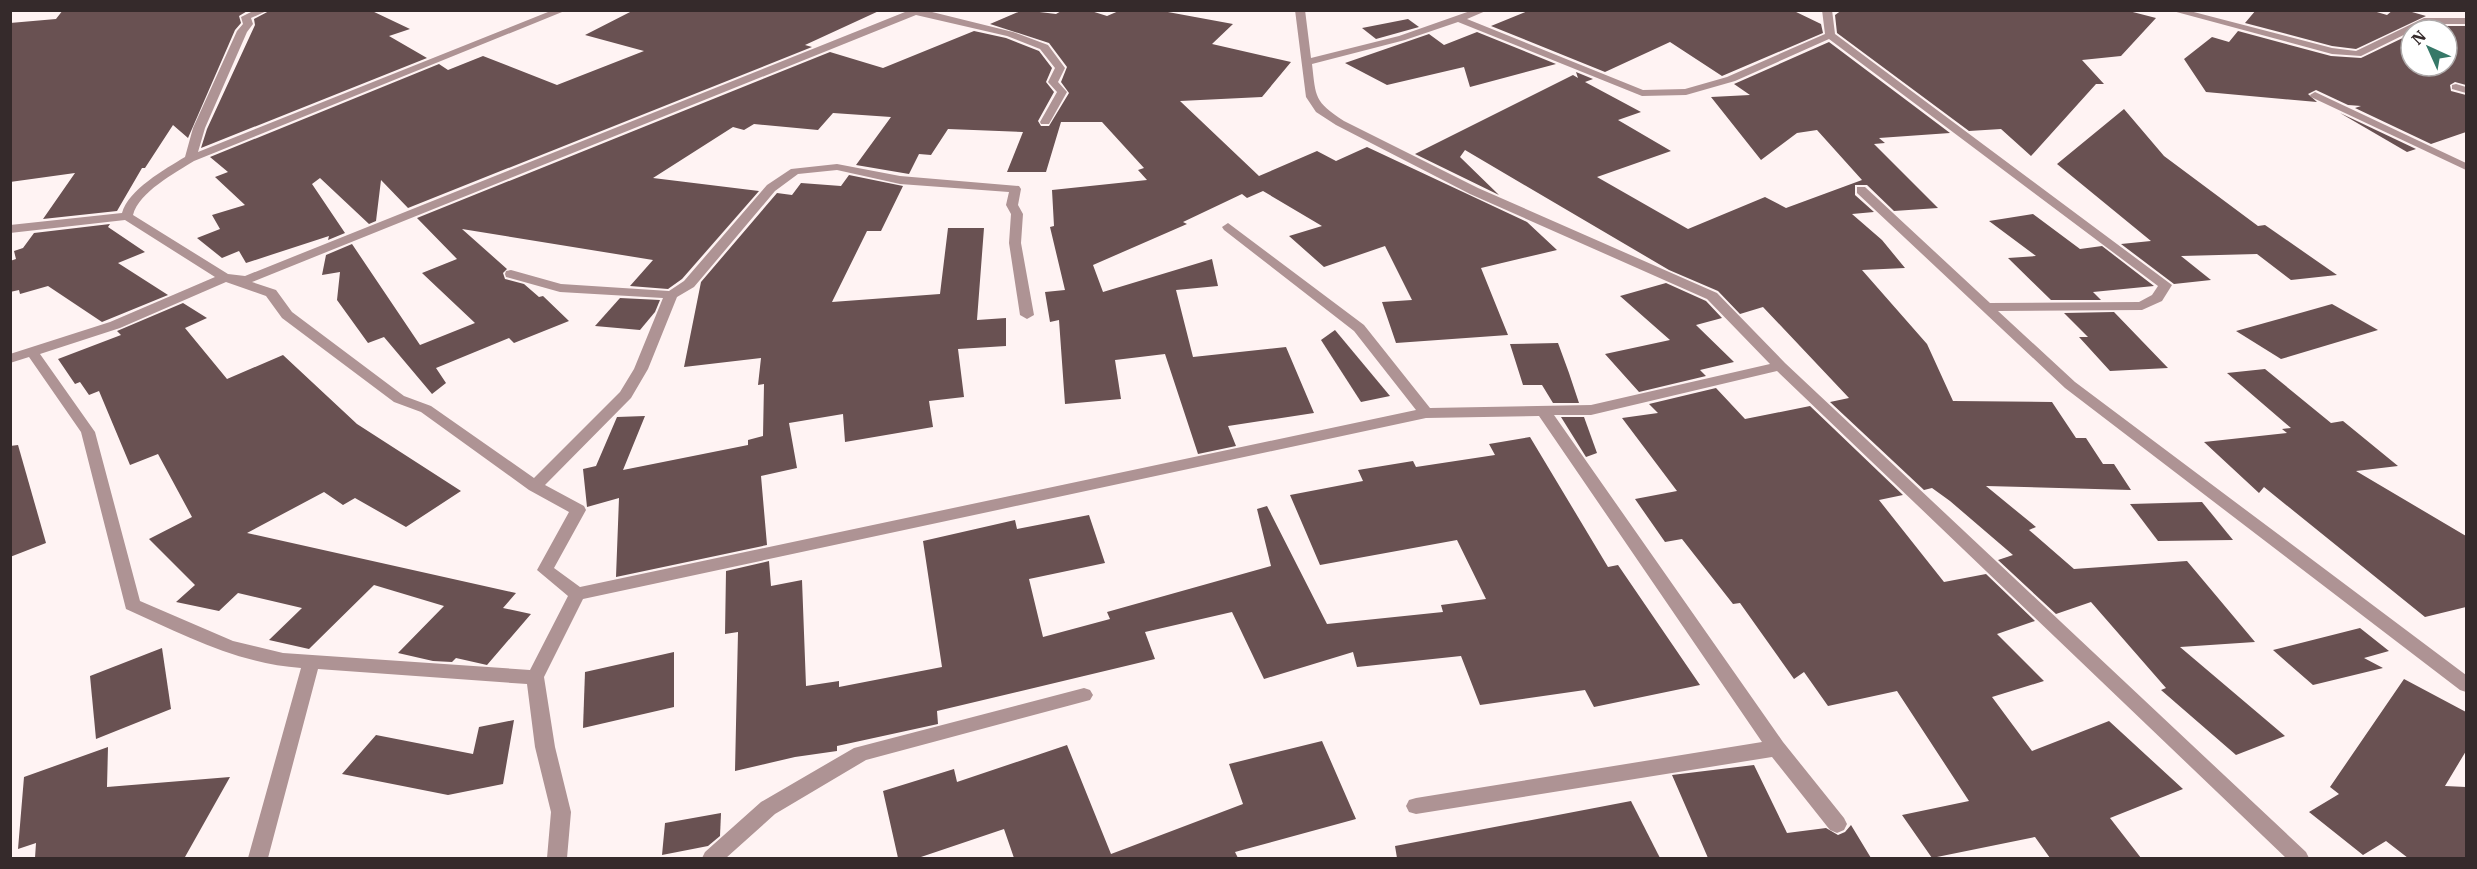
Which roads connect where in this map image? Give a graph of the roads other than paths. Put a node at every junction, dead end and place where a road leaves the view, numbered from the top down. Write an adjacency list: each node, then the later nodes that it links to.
1 (562, 10): 14 (street)
2 (1300, 10): 11 (street)
3 (1484, 10): 8 (street)
4 (1827, 10): 10 (street)
5 (2173, 10): 9 (street)
6 (263, 11): 14 (street)
7 (918, 11): 13 (street); 21 (street)
8 (1459, 20): 10 (street); 11 (street)
9 (2466, 21)
10 (1830, 35): 23 (street)
11 (1308, 62): 27 (street)
12 (2315, 94): 15 (street)
13 (1045, 122)
14 (190, 159): 17 (street)
15 (2466, 167)
16 (1861, 190): 23 (street)
17 (127, 216): 19 (street); 21 (street)
18 (1228, 227): 29 (street)
19 (10, 229)
20 (511, 274): 22 (street)
21 (225, 278): 25 (street); 30 (street)
22 (671, 295): 24 (street); 30 (street)
23 (1988, 307): 34 (street)
24 (1027, 315)
25 (33, 353): 26 (street); 32 (street)
26 (10, 359)
27 (1780, 366): 28 (street); 42 (street)
28 (1544, 412): 29 (street); 36 (street)
29 (1426, 413): 31 (street)
30 (535, 486): 31 (street)
31 (577, 594): 33 (street)
32 (311, 663): 33 (street); 39 (street)
33 (535, 677): 40 (street)
34 (2466, 685)
35 (1084, 695): 41 (street)
36 (1776, 748): 37 (street); 38 (street)
37 (1416, 806)
38 (1837, 824)
39 (258, 858)
40 (557, 858)
41 (712, 858)
42 (2299, 858)

